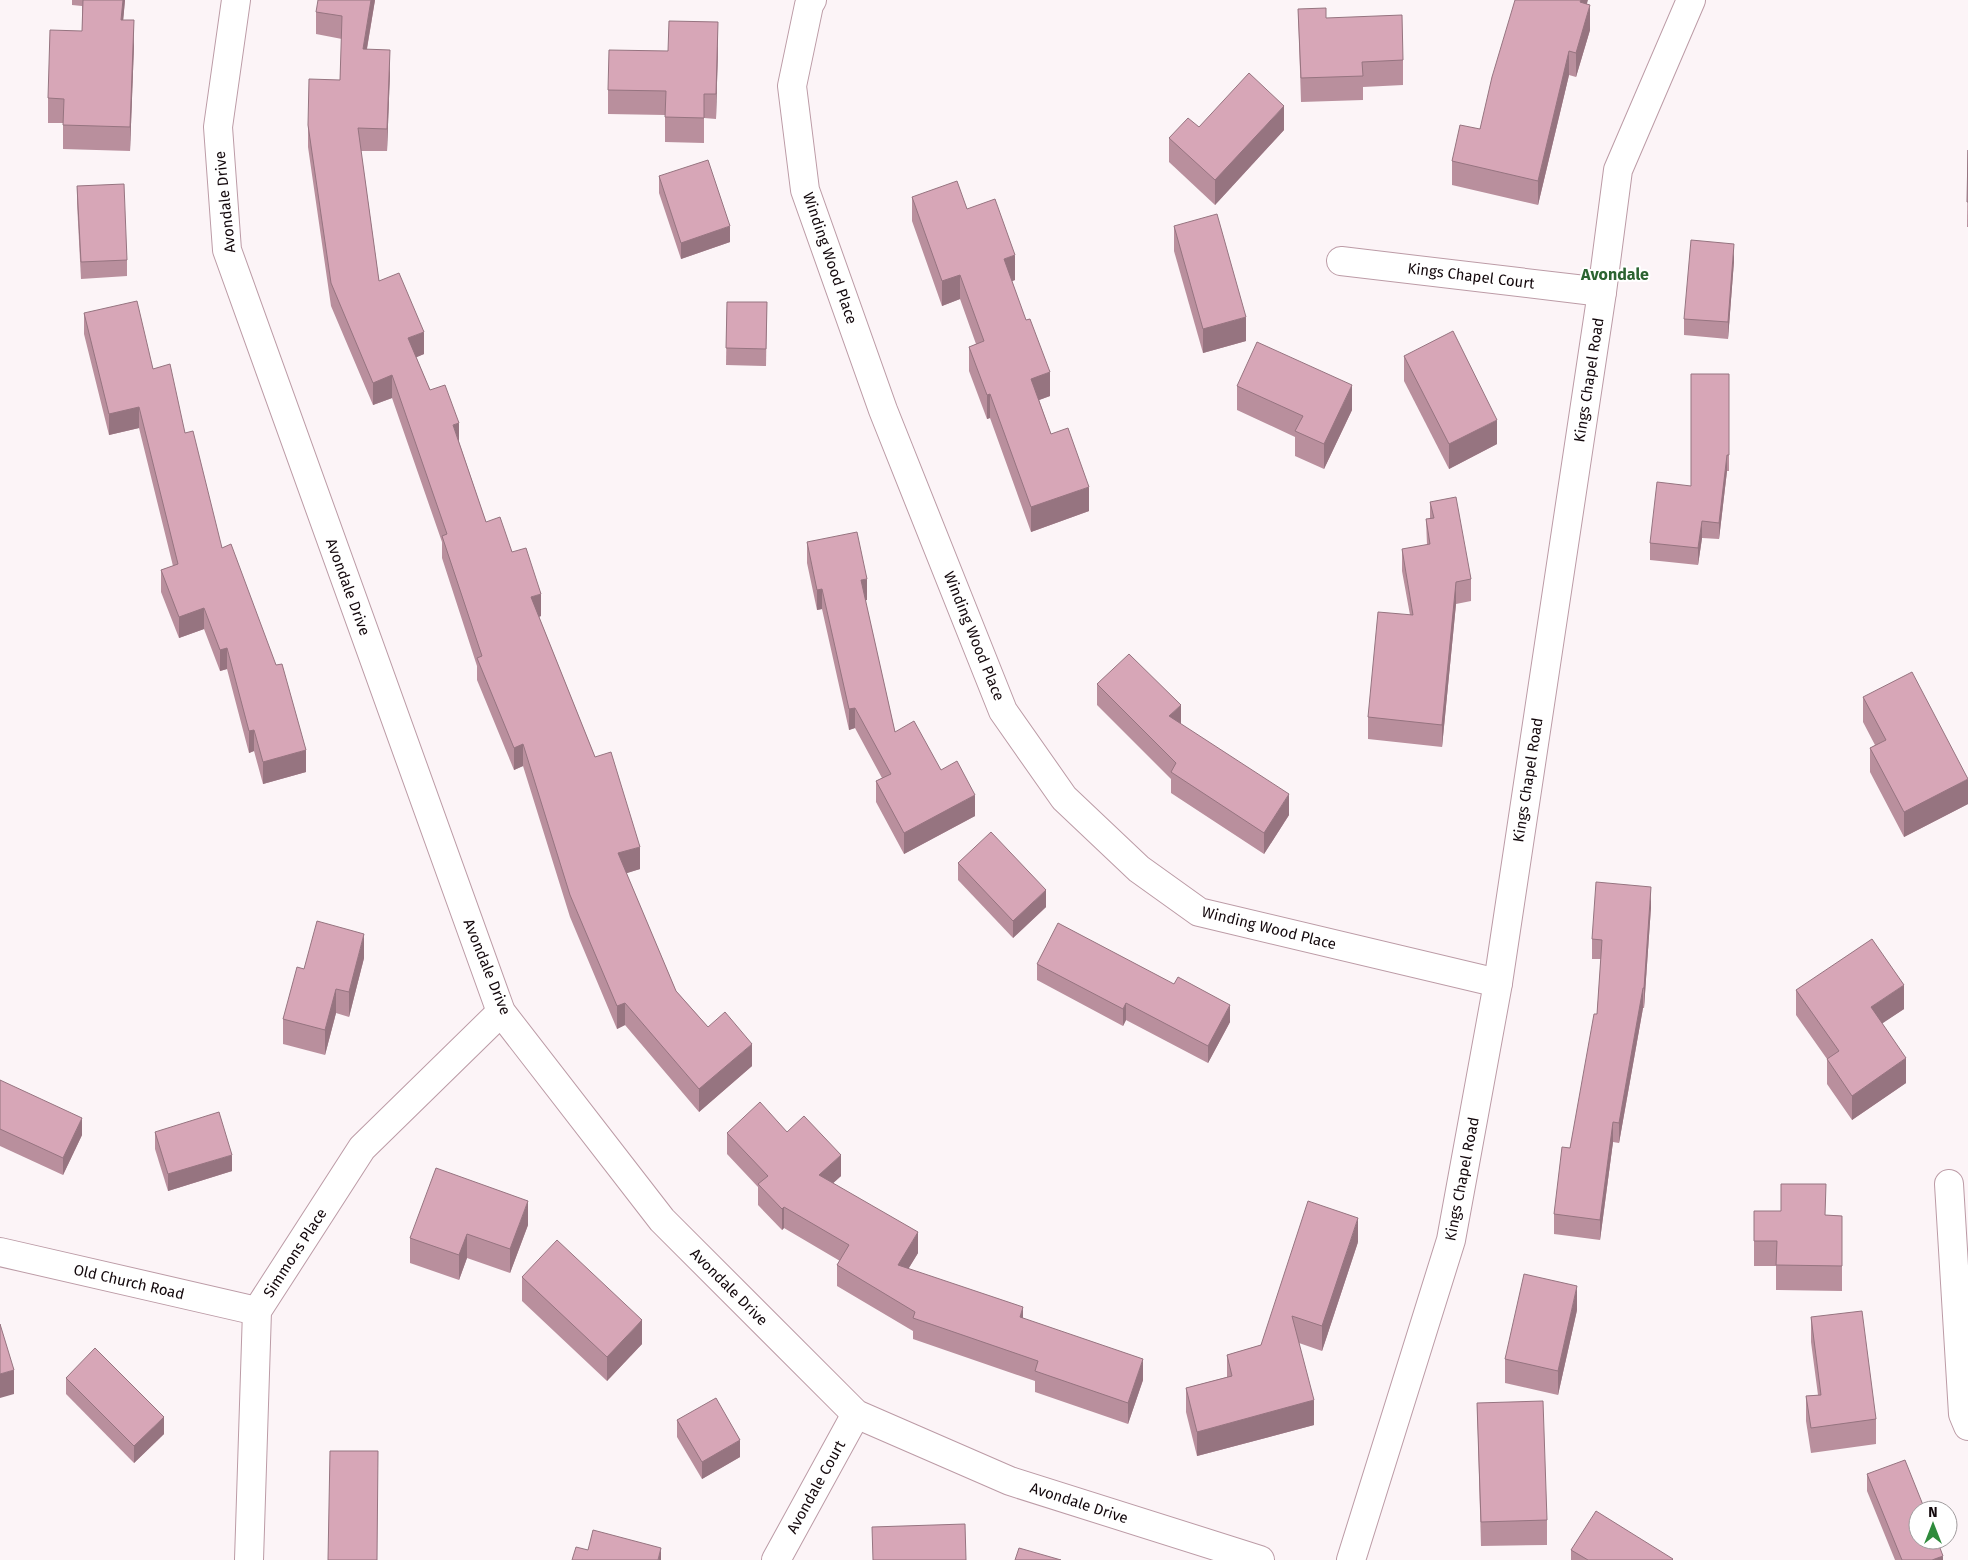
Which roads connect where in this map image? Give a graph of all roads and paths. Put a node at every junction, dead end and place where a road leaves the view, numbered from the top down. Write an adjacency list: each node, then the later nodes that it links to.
1 (236, 0): 7 (street, Avondale Drive)
2 (812, 0): 6 (street, Winding Wood Place)
3 (1691, 0): 5 (street, Kings Chapel Road)
4 (1340, 261): 5 (street, Kings Chapel Court)
5 (1602, 292): 6 (street, Kings Chapel Road)
6 (1498, 983): 16 (street, Kings Chapel Road)
7 (501, 1012): 10 (street, Simmons Place); 11 (street, Avondale Drive)
8 (1949, 1184): 12 (street)
9 (0, 1252): 10 (street, Old Church Road)
10 (257, 1311): 13 (street, Simmons Place)
11 (856, 1414): 14 (street, Avondale Court); 15 (street, Avondale Drive)
12 (1968, 1426)
13 (249, 1560)
14 (776, 1560)
15 (1260, 1560)
16 (1351, 1560)

